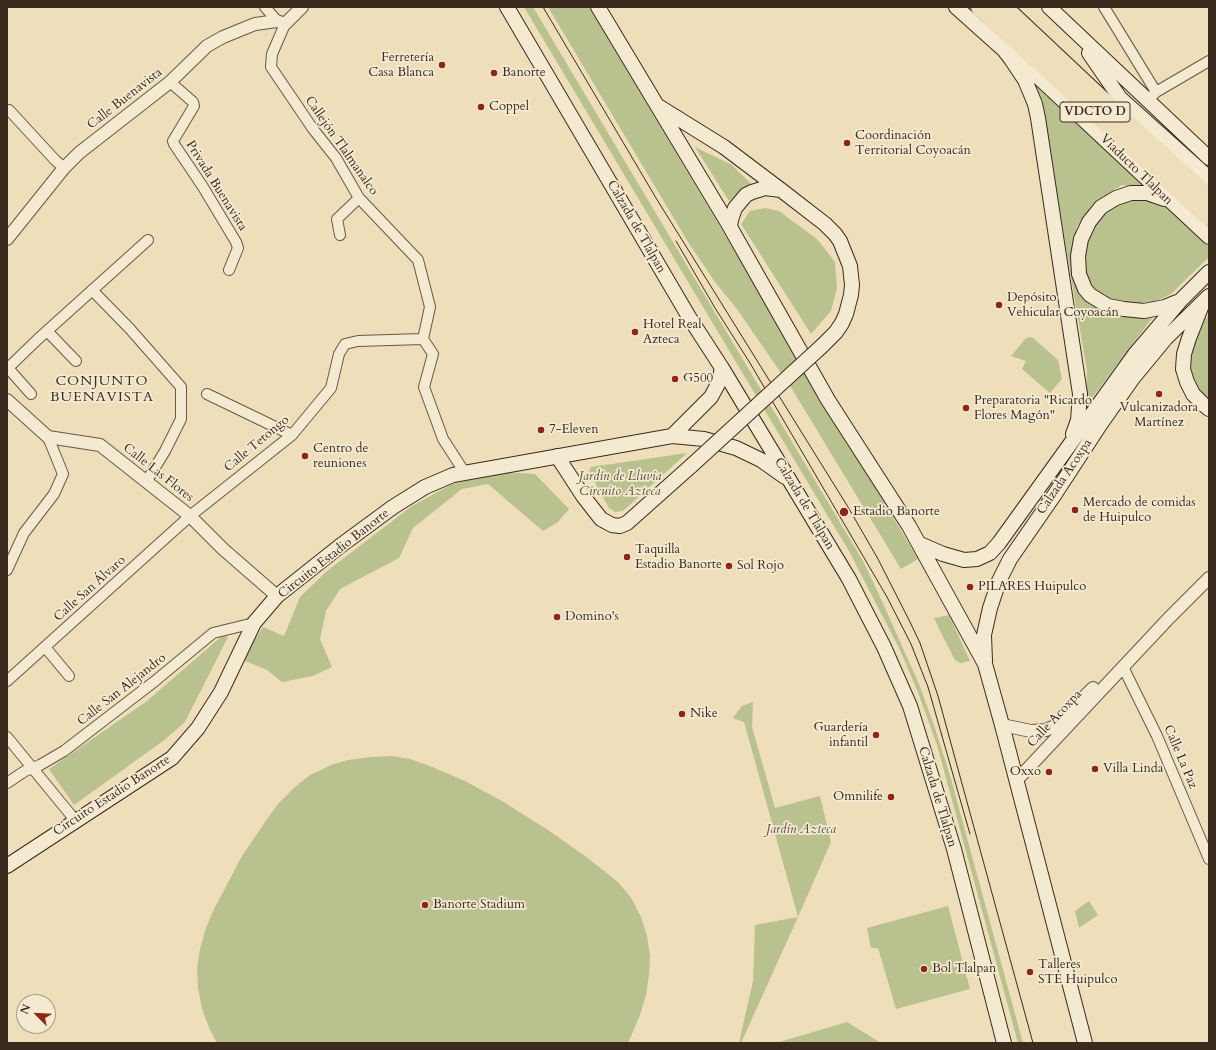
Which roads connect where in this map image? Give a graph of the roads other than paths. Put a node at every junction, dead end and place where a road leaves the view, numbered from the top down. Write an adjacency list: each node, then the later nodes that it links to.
1 (265, 7): 10 (street)
2 (302, 7): 10 (street)
3 (508, 7): 39 (main road, Calzada de Tlalpan)
4 (598, 7): 16 (main road)
5 (956, 7): 12 (main road, Viaducto Tlalpan)
6 (980, 7): 25 (highway, Viaducto Tlalpan / VDCTO D)
7 (1003, 7): 23 (highway, Viaducto Tlalpan / VDCTO D)
8 (1049, 7): 11 (main road)
9 (1104, 7): 15 (street)
10 (281, 22): 14 (street, Calle Buenavista); 22 (street, Callejón Tlalmanalco)
11 (1071, 26): 15 (main road); 20 (main road)
12 (1004, 50): 24 (main road, Viaducto Tlalpan); 47 (main road)
13 (1209, 62): 15 (street)
14 (170, 82): 19 (street, Calle Buenavista); 31 (street, Privada Buenavista)
15 (1151, 96): 18 (main road)
16 (656, 105): 21 (main road); 26 (main road)
17 (9, 110): 19 (street)
18 (1209, 158)
19 (64, 168): 29 (street, Calle Buenavista)
20 (1209, 178)
21 (781, 190): 26 (main road); 48 (main road, bridge)
22 (358, 198): 27 (street); 37 (street, Callejón Tlalmanalco)
23 (1209, 198)
24 (1170, 202): 28 (main road, Viaducto Tlalpan); 35 (main road)
25 (1209, 217)
26 (730, 227): 53 (main road)
27 (340, 235)
28 (1209, 237)
29 (7, 239)
30 (148, 240): 33 (street)
31 (229, 270)
32 (1209, 272): 35 (main road, Calzada Acoxpa)
33 (92, 290): 36 (street); 50 (street)
34 (1206, 298): 43 (main road); 59 (main road, Calzada Acoxpa)
35 (1181, 300): 47 (main road, Calzada Acoxpa)
36 (47, 331): 38 (street); 40 (street)
37 (423, 339): 44 (street, Calle Tetongo); 49 (street)
38 (76, 362)
39 (722, 368): 45 (main road); 51 (main road, Calzada de Tlalpan)
40 (32, 394)
41 (207, 394): 44 (street)
42 (7, 400): 46 (street)
43 (1209, 409)
44 (292, 434): 52 (street, Calle Tetongo)
45 (672, 436): 48 (main road, Circuito Estadio Banorte); 51 (main road, Circuito Estadio Banorte)
46 (48, 437): 50 (street, Calle Las Flores); 54 (street)
47 (1068, 447): 53 (main road, Calzada Acoxpa)
48 (558, 456): 49 (main road, Circuito Estadio Banorte)
49 (465, 472): 56 (main road, Circuito Estadio Banorte)
50 (146, 482): 52 (street, Calle Las Flores)
51 (793, 485): 72 (main road, Calzada de Tlalpan)
52 (190, 516): 56 (street, Calle Las Flores); 58 (street, Calle San Álvaro)
53 (920, 544): 59 (main road)
54 (7, 570)
55 (1209, 578): 60 (street, Calle Acoxpa)
56 (277, 596): 57 (main road, Circuito Estadio Banorte)
57 (254, 622): 66 (street, Calle San Alejandro); 69 (main road, Circuito Estadio Banorte)
58 (45, 647): 61 (street); 63 (street, Calle San Álvaro)
59 (985, 664): 64 (main road)
60 (1123, 667): 62 (street, Calle Acoxpa); 70 (street, Calle La Paz)
61 (69, 676)
62 (1113, 678): 64 (street, Calle Acoxpa); 67 (street, Calle Acoxpa)
63 (7, 681)
64 (1002, 725): 67 (main road)
65 (7, 737): 66 (street)
66 (33, 768): 68 (street, Calle San Alejandro); 69 (street)
67 (1017, 780): 73 (main road)
68 (7, 783)
69 (75, 820): 71 (main road, Circuito Estadio Banorte)
70 (1209, 859)
71 (7, 866)
72 (1004, 1043)
73 (1085, 1043)

